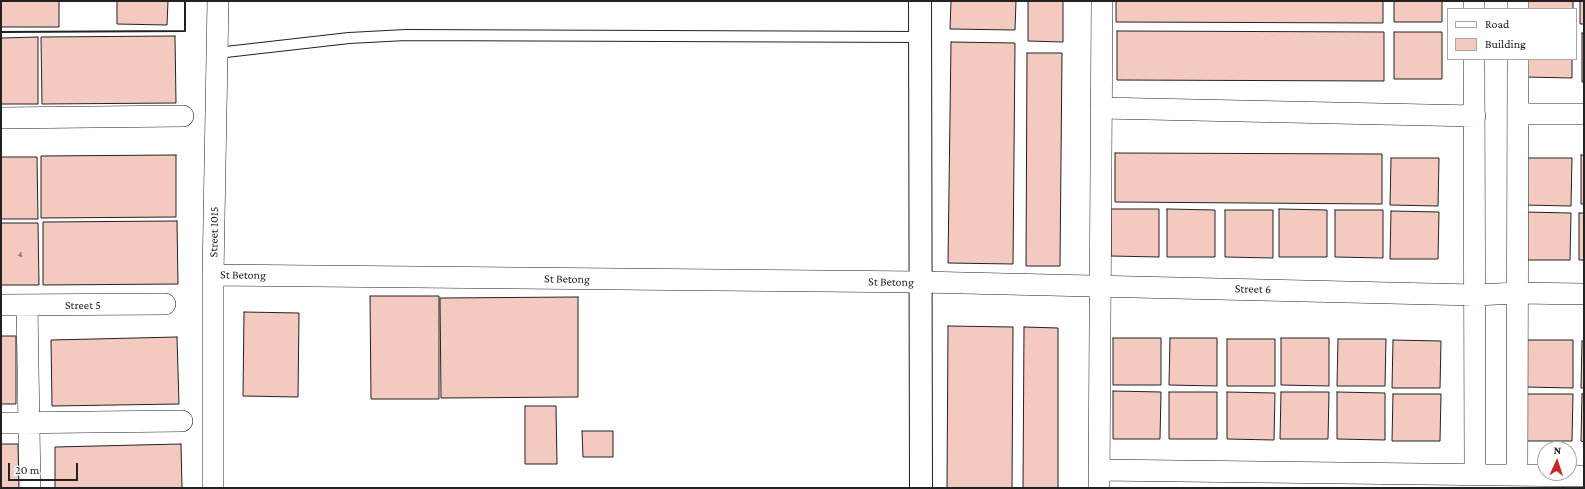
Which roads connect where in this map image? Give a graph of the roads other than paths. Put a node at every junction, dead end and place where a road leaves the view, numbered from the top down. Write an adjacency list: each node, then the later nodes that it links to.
1 (218, 1): 5 (street, Street 1015)
2 (920, 1): 4 (street)
3 (1102, 1): 8 (street)
4 (920, 37): 5 (lane); 15 (street)
5 (217, 54): 14 (street, Street 1015)
6 (1474, 60): 12 (street)
7 (1518, 60): 9 (street)
8 (1101, 108): 12 (street); 16 (street)
9 (1518, 114): 10 (street); 17 (street)
10 (1584, 114)
11 (183, 116): 13 (street)
12 (1474, 116): 19 (street)
13 (1, 118)
14 (213, 275): 15 (street, St Betong); 33 (street, Street 1015)
15 (921, 282): 16 (street, Street 6); 34 (street)
16 (1100, 286): 19 (street, Street 6); 29 (street)
17 (1518, 293): 18 (street, Street 6); 19 (street, Street 6); 27 (street)
18 (1584, 294)
19 (1475, 295): 26 (street)
20 (165, 304): 22 (street, Street 5)
21 (1, 305): 22 (street, Street 5)
22 (27, 305): 25 (street)
23 (182, 421): 25 (street)
24 (1, 423): 25 (street)
25 (29, 423): 32 (street)
26 (1475, 473): 27 (street); 30 (street)
27 (1517, 474): 31 (street)
28 (1584, 476): 31 (street)
29 (1099, 479): 30 (street)
30 (1412, 481)
31 (1559, 482)
32 (30, 488)
33 (213, 488)
34 (921, 488)

